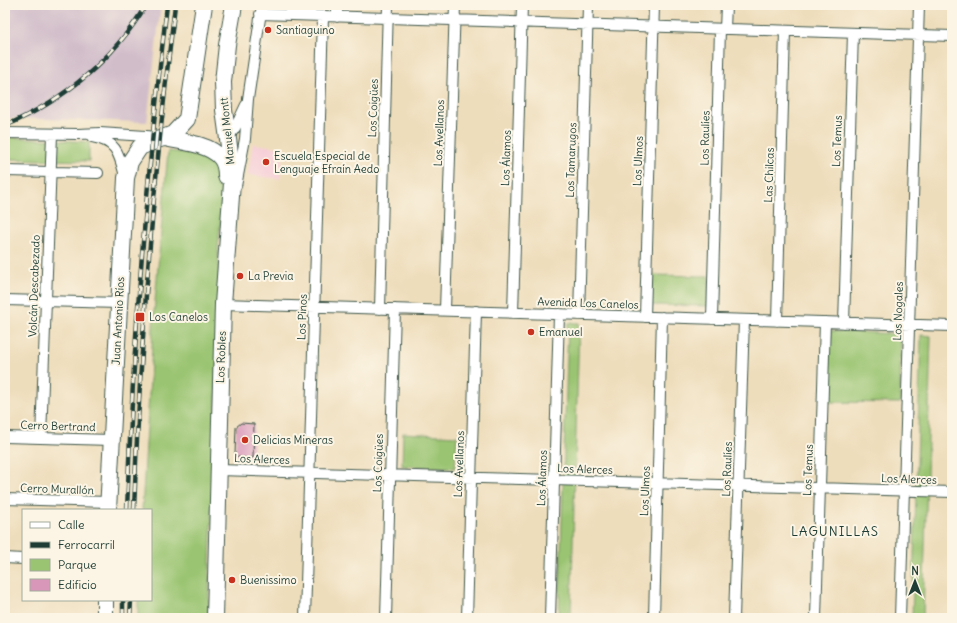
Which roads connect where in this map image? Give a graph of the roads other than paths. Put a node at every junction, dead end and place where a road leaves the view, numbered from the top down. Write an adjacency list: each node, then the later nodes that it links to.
1 (204, 5): 29 (main road)
2 (234, 5): 28 (main road, Manuel Montt)
3 (337, 5): 13 (street)
4 (388, 5): 14 (street, Los Coigües)
5 (455, 5): 15 (street, Los Avellanos)
6 (522, 5): 16 (street, Los Álamos)
7 (588, 5): 17 (street, Los Tamarugos)
8 (654, 5): 18 (street, Los Ulmos)
9 (726, 5): 19 (street, Los Raulíes)
10 (919, 5): 22 (street, Los Nogales)
11 (261, 10): 12 (street); 24 (street, Los Robles)
12 (323, 17): 13 (street); 40 (street, Los Pinos)
13 (337, 17): 14 (street)
14 (388, 19): 15 (street); 41 (street, Los Coigües)
15 (455, 21): 16 (street); 43 (street, Los Avellanos)
16 (521, 23): 17 (street); 45 (street, Los Álamos)
17 (587, 25): 18 (street); 47 (street, Los Tamarugos)
18 (653, 27): 19 (street); 48 (street, Los Ulmos)
19 (722, 29): 20 (street); 50 (street, Los Raulíes)
20 (785, 31): 21 (street); 52 (street, Las Chilcas)
21 (853, 33): 22 (street); 54 (street, Los Temus)
22 (918, 35): 23 (street); 55 (street, Los Nogales)
23 (952, 36)
24 (248, 99): 28 (street, Los Robles); 35 (street, Los Robles)
25 (5, 132): 26 (street)
26 (52, 134): 27 (street); 32 (street, Volcán Descabezado)
27 (78, 134): 29 (street); 34 (street)
28 (228, 138): 30 (main road); 35 (main road, Manuel Montt)
29 (158, 141): 30 (main road); 34 (main road, Juan Antonio Ríos)
30 (202, 146): 35 (main road)
31 (5, 171): 32 (street)
32 (50, 172): 33 (street); 37 (street, Volcán Descabezado)
33 (98, 173)
34 (126, 178): 38 (main road, Juan Antonio Ríos)
35 (229, 209): 39 (main road, Los Robles)
36 (5, 300): 37 (street)
37 (45, 301): 38 (street); 58 (street, Volcán Descabezado)
38 (119, 303): 59 (main road, Juan Antonio Ríos)
39 (223, 304): 40 (street, Avenida Los Canelos); 60 (main road, Los Robles)
40 (314, 306): 41 (street, Avenida Los Canelos); 61 (street, Los Pinos)
41 (380, 308): 42 (street, Avenida Los Canelos)
42 (395, 309): 43 (street, Avenida Los Canelos); 62 (street, Los Coigües)
43 (445, 310): 44 (street, Avenida Los Canelos)
44 (476, 311): 45 (street, Avenida Los Canelos); 63 (street, Los Avellanos)
45 (513, 313): 46 (street, Avenida Los Canelos)
46 (559, 314): 47 (street, Avenida Los Canelos); 64 (street, Los Álamos)
47 (579, 315): 48 (street, Avenida Los Canelos)
48 (645, 317): 49 (street, Avenida Los Canelos)
49 (662, 317): 50 (street, Avenida Los Canelos); 65 (street, Los Ulmos)
50 (712, 319): 51 (street, Avenida Los Canelos)
51 (744, 320): 52 (street, Avenida Los Canelos); 66 (street, Los Raulíes)
52 (777, 321): 53 (street, Avenida Los Canelos)
53 (825, 322): 54 (street, Avenida Los Canelos); 67 (street, Los Temus)
54 (844, 323): 55 (street, Avenida Los Canelos)
55 (910, 325): 56 (street, Avenida Los Canelos); 68 (street, Los Nogales)
56 (952, 326)
57 (5, 437): 58 (street, Cerro Bertrand)
58 (40, 438): 59 (street, Cerro Bertrand)
59 (111, 440): 71 (main road, Juan Antonio Ríos)
60 (218, 470): 61 (street, Los Alerces); 76 (main road, Los Robles)
61 (309, 472): 62 (street, Los Alerces); 77 (street, Los Pinos)
62 (390, 475): 63 (street, Los Alerces); 78 (street, Los Coigües)
63 (471, 477): 64 (street, Los Alerces); 79 (street, Los Avellanos)
64 (554, 480): 65 (street, Los Alerces); 80 (street, Los Álamos)
65 (658, 483): 66 (street, Los Alerces); 81 (street, Los Ulmos)
66 (739, 486): 67 (street, Los Alerces); 82 (street, Los Raulíes)
67 (820, 488): 68 (street, Los Alerces); 83 (street, Los Temus)
68 (904, 491): 69 (street, Los Alerces); 84 (street, Los Nogales)
69 (952, 492)
70 (5, 499): 71 (street, Cerro Murallón)
71 (108, 506)
72 (5, 558): 73 (street)
73 (22, 558)
74 (105, 601): 75 (main road)
75 (105, 618)
76 (215, 618)
77 (305, 618)
78 (386, 618)
79 (466, 618)
80 (550, 618)
81 (654, 618)
82 (734, 618)
83 (816, 618)
84 (900, 618)

